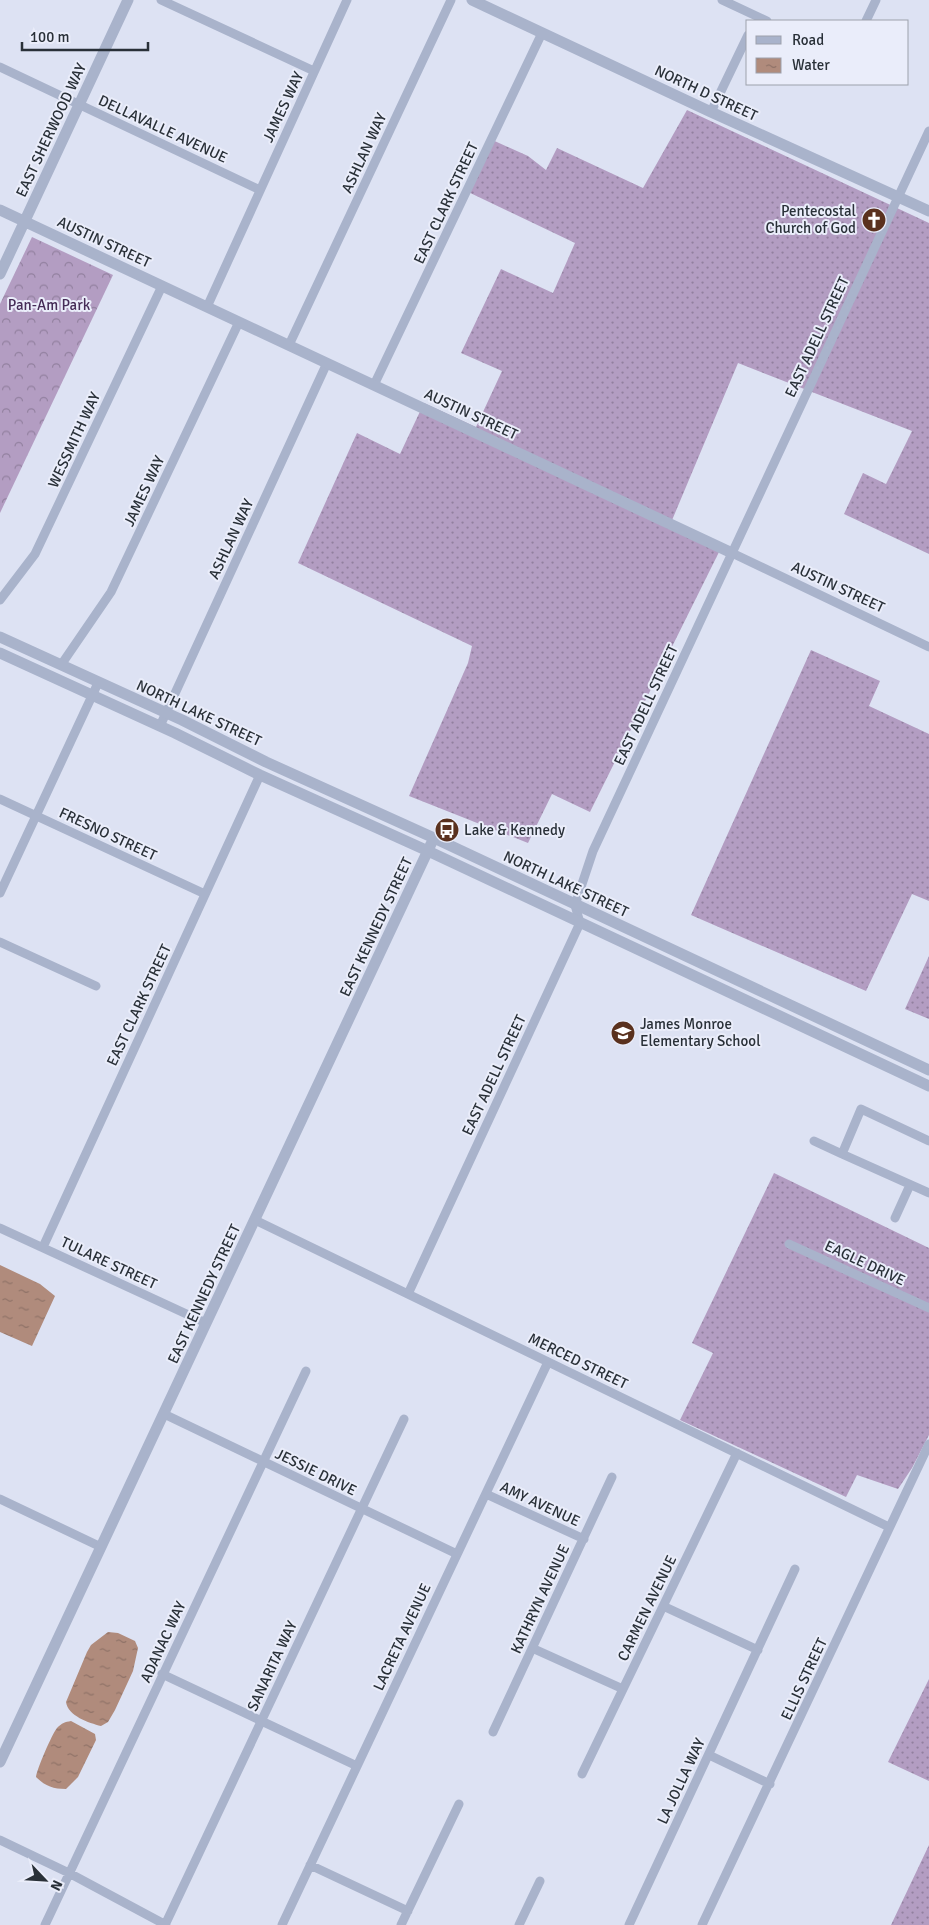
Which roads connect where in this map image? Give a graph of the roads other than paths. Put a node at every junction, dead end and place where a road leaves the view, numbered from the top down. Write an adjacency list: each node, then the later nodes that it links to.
1 (128, 0): 14 (street, EAST SHERWOOD WAY)
2 (161, 0): 13 (street)
3 (347, 0): 13 (street, JAMES WAY)
4 (451, 0): 26 (street, ASHLAN WAY)
5 (472, 0): 10 (street, NORTH D STREET)
6 (722, 0): 8 (street)
7 (876, 0): 9 (street)
8 (755, 19)
9 (866, 20)
10 (542, 33): 15 (street, NORTH D STREET); 28 (street, EAST CLARK STREET)
11 (746, 39): 15 (street)
12 (0, 67): 14 (street, DELLAVALLE AVENUE)
13 (314, 71): 17 (street, JAMES WAY)
14 (79, 105): 17 (street, DELLAVALLE AVENUE); 21 (street, EAST SHERWOOD WAY)
15 (711, 112): 18 (street, NORTH D STREET)
16 (929, 131): 18 (street, EAST ADELL STREET)
17 (260, 190): 24 (street, JAMES WAY)
18 (898, 196): 20 (street, NORTH D STREET); 29 (street, EAST ADELL STREET)
19 (0, 210): 21 (street, AUSTIN STREET)
20 (929, 211)
21 (25, 221): 22 (street, EAST SHERWOOD WAY); 23 (street, AUSTIN STREET)
22 (0, 274)
23 (162, 286): 24 (street, AUSTIN STREET); 30 (street, WESSMITH WAY)
24 (207, 307): 25 (street, AUSTIN STREET)
25 (239, 322): 26 (street, AUSTIN STREET); 34 (street, JAMES WAY)
26 (289, 345): 27 (street, AUSTIN STREET)
27 (327, 363): 28 (street, AUSTIN STREET); 37 (street, ASHLAN WAY)
28 (374, 385): 29 (street, AUSTIN STREET)
29 (732, 553): 32 (street, AUSTIN STREET); 46 (street, EAST ADELL STREET)
30 (0, 600)
31 (0, 637): 34 (street, NORTH LAKE STREET)
32 (929, 647)
33 (0, 653): 36 (street, NORTH LAKE STREET)
34 (60, 665): 35 (street, NORTH LAKE STREET)
35 (98, 683): 36 (street); 37 (street, NORTH LAKE STREET)
36 (92, 696): 38 (street, NORTH LAKE STREET); 41 (street)
37 (166, 712): 38 (street, ASHLAN WAY); 42 (street, NORTH LAKE STREET)
38 (160, 726): 39 (street, NORTH LAKE STREET)
39 (260, 775): 43 (street, NORTH LAKE STREET); 45 (street, EAST CLARK STREET)
40 (0, 799): 41 (street, FRESNO STREET)
41 (36, 816): 44 (street); 45 (street, FRESNO STREET)
42 (434, 838): 43 (street, EAST KENNEDY STREET); 46 (street, NORTH LAKE STREET)
43 (428, 851): 47 (street, NORTH LAKE STREET); 60 (street, EAST KENNEDY STREET)
44 (0, 893)
45 (205, 894): 63 (street, EAST CLARK STREET)
46 (575, 905): 47 (street); 49 (street, NORTH LAKE STREET)
47 (580, 923): 50 (street, NORTH LAKE STREET); 64 (street, EAST ADELL STREET)
48 (0, 942): 51 (street)
49 (699, 963): 50 (street); 52 (street, NORTH LAKE STREET)
50 (707, 982): 53 (street, NORTH LAKE STREET)
51 (96, 986)
52 (929, 1070)
53 (929, 1086)
54 (814, 1141): 56 (street)
55 (929, 1141): 56 (street)
56 (842, 1154): 57 (street)
57 (910, 1185): 58 (street); 59 (street)
58 (929, 1193)
59 (895, 1218)
60 (255, 1220): 64 (street, MERCED STREET); 66 (street, EAST KENNEDY STREET)
61 (0, 1228): 63 (street, TULARE STREET)
62 (789, 1244): 65 (street, EAGLE DRIVE)
63 (43, 1247): 66 (street, TULARE STREET)
64 (408, 1294): 67 (street, MERCED STREET)
65 (929, 1308)
66 (206, 1323): 69 (street, EAST KENNEDY STREET)
67 (548, 1362): 72 (street, MERCED STREET); 75 (street, LACRETA AVENUE)
68 (306, 1371): 73 (street, ADANAC WAY)
69 (164, 1414): 73 (street, JESSIE DRIVE); 80 (street, EAST KENNEDY STREET)
70 (404, 1418): 77 (street, SANARITA WAY)
71 (929, 1444): 78 (street, ELLIS STREET)
72 (737, 1453): 78 (street, MERCED STREET); 83 (street, CARMEN AVENUE)
73 (263, 1461): 77 (street, JESSIE DRIVE); 86 (street, ADANAC WAY)
74 (612, 1477): 79 (street, KATHRYN AVENUE)
75 (486, 1494): 79 (street, AMY AVENUE); 81 (street, LACRETA AVENUE)
76 (0, 1499): 80 (street)
77 (362, 1509): 81 (street, JESSIE DRIVE); 88 (street, SANARITA WAY)
78 (889, 1527): 94 (street, ELLIS STREET)
79 (584, 1539): 84 (street, KATHRYN AVENUE)
80 (101, 1547): 91 (street, EAST KENNEDY STREET)
81 (457, 1554): 92 (street, LACRETA AVENUE)
82 (795, 1569): 85 (street, LA JOLLA WAY)
83 (663, 1606): 85 (street); 87 (street, CARMEN AVENUE)
84 (532, 1648): 87 (street); 89 (street, KATHRYN AVENUE)
85 (758, 1650): 90 (street, LA JOLLA WAY)
86 (162, 1674): 88 (street); 98 (street, ADANAC WAY)
87 (623, 1689): 93 (street, CARMEN AVENUE)
88 (261, 1721): 92 (street); 102 (street, SANARITA WAY)
89 (492, 1732)
90 (709, 1755): 94 (street); 106 (street, LA JOLLA WAY)
91 (0, 1762)
92 (357, 1766): 97 (street, LACRETA AVENUE)
93 (582, 1774)
94 (770, 1784): 107 (street, ELLIS STREET)
95 (459, 1804): 100 (street)
96 (0, 1840): 98 (street)
97 (310, 1865): 100 (street); 103 (street, LACRETA AVENUE)
98 (69, 1873): 101 (street, ADANAC WAY); 102 (street)
99 (540, 1881): 105 (street)
100 (408, 1911): 104 (street)
101 (45, 1925)
102 (166, 1925)
103 (282, 1925)
104 (402, 1925)
105 (519, 1925)
106 (629, 1925)
107 (702, 1925)

